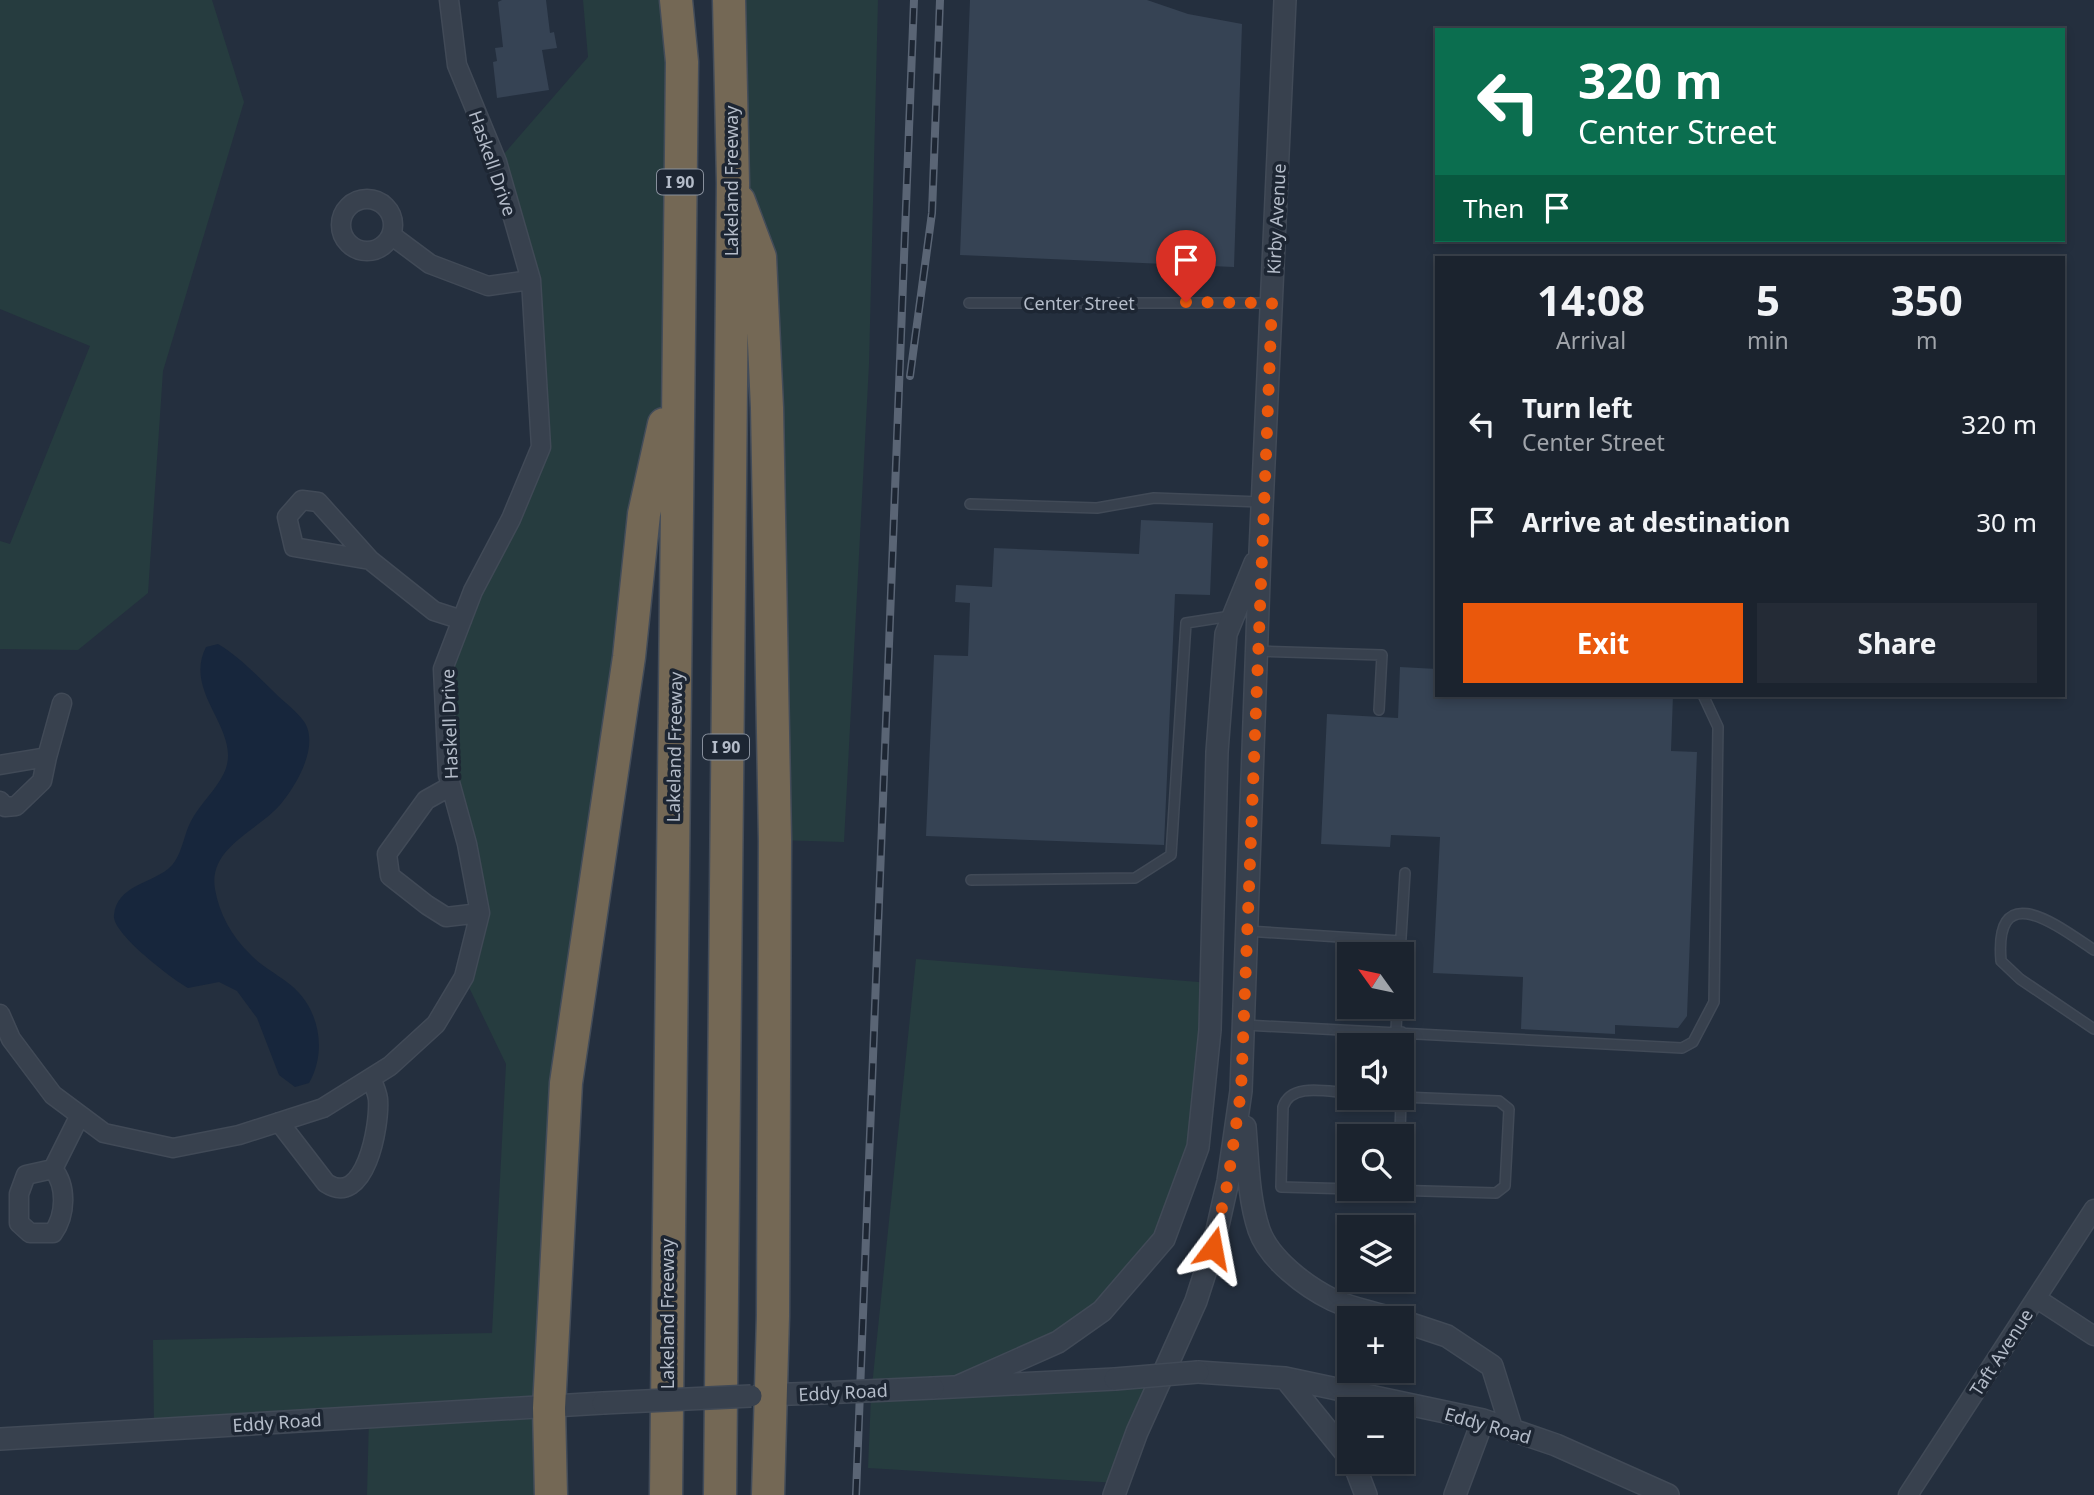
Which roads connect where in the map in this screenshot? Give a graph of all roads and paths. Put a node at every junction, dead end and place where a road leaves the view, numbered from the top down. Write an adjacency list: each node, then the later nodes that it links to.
1 (449, 0): 7 (street, Haskell Drive)
2 (677, 0): 10 (highway, Lakeland Freeway / I 90)
3 (729, 0): 5 (highway, Lakeland Freeway / I 90)
4 (1285, 0): 9 (street, Kirby Avenue)
5 (733, 184): 52 (highway); 63 (highway, Lakeland Freeway / I 90)
6 (391, 235): 7 (street)
7 (531, 280): 16 (street, Haskell Drive)
8 (969, 303): 9 (lane, Center Street)
9 (1272, 303): 11 (street, Kirby Avenue)
10 (678, 365): 53 (highway); 62 (highway, Lakeland Freeway / I 90)
11 (1263, 502): 12 (lane); 13 (street, Kirby Avenue)
12 (970, 504)
13 (1260, 552): 15 (street); 17 (street, Kirby Avenue)
14 (369, 560): 14 (street); 16 (street)
15 (1233, 616): 26 (lane); 51 (street)
16 (462, 620): 23 (street, Haskell Drive)
17 (1257, 650): 20 (lane); 28 (street, Kirby Avenue)
18 (1704, 697): 35 (lane)
19 (62, 703): 21 (street)
20 (1379, 710)
21 (47, 757): 22 (street); 24 (street)
22 (0, 765)
23 (451, 786): 27 (street, Haskell Drive); 27 (street)
24 (0, 801)
25 (1405, 873): 29 (lane)
26 (971, 880)
27 (480, 913): 36 (street, Haskell Drive)
28 (1247, 931): 29 (lane); 33 (street, Kirby Avenue)
29 (1401, 941)
30 (2094, 950): 34 (lane)
31 (0, 1014): 40 (street, Haskell Drive)
32 (1398, 1019): 35 (lane)
33 (1243, 1024): 35 (lane); 37 (street, Kirby Avenue)
34 (2094, 1029)
35 (1399, 1032)
36 (371, 1078): 41 (street, Haskell Drive); 41 (street)
37 (1241, 1091): 47 (street); 59 (street, Kirby Avenue)
38 (1337, 1092): 43 (lane)
39 (1414, 1098): 44 (lane)
40 (80, 1115): 41 (street, Haskell Drive); 42 (street)
41 (279, 1122)
42 (52, 1169)
43 (1337, 1188)
44 (1414, 1190)
45 (2094, 1209): 46 (street, Taft Avenue)
46 (2036, 1298): 49 (street); 67 (street, Taft Avenue)
47 (1352, 1306)
48 (1414, 1325): 55 (street)
49 (2094, 1336)
50 (1285, 1378): 51 (street, Eddy Road, bridge); 54 (street, Eddy Road); 57 (street)
51 (959, 1386): 52 (street, Eddy Road, bridge)
52 (762, 1395): 53 (street, Eddy Road, bridge); 64 (highway)
53 (549, 1408): 56 (street, Eddy Road); 61 (highway)
54 (1483, 1420): 55 (street, Eddy Road); 60 (street)
55 (1512, 1430): 66 (street, Eddy Road)
56 (0, 1439)
57 (1337, 1442)
58 (1357, 1474): 65 (street)
59 (1116, 1491)
60 (1459, 1494)
61 (551, 1495)
62 (666, 1495)
63 (720, 1495)
64 (768, 1495)
65 (1366, 1495)
66 (1668, 1495)
67 (1908, 1495)

